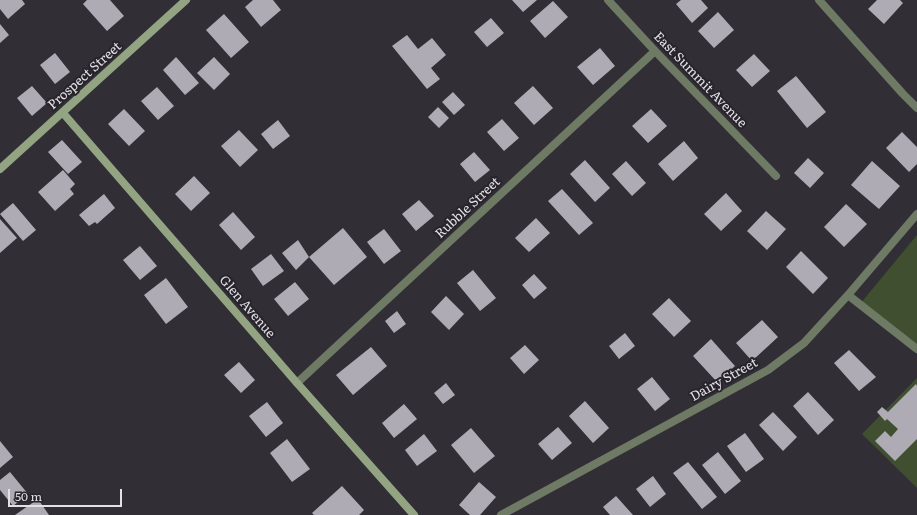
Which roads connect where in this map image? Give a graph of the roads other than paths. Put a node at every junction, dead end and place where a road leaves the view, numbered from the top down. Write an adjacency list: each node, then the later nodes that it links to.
1 (186, 0): 6 (street, Prospect Street)
2 (608, 0): 4 (street, East Summit Avenue)
3 (819, 0): 5 (street)
4 (655, 51): 8 (street, East Summit Avenue); 12 (street, Rubble Street)
5 (917, 108)
6 (63, 113): 7 (street, Prospect Street); 12 (street, Glen Avenue)
7 (0, 169)
8 (776, 176)
9 (917, 214): 10 (street, Dairy Street)
10 (848, 295): 11 (street); 14 (street, Dairy Street)
11 (917, 349)
12 (297, 383): 13 (street, Glen Avenue)
13 (414, 515)
14 (501, 515)

